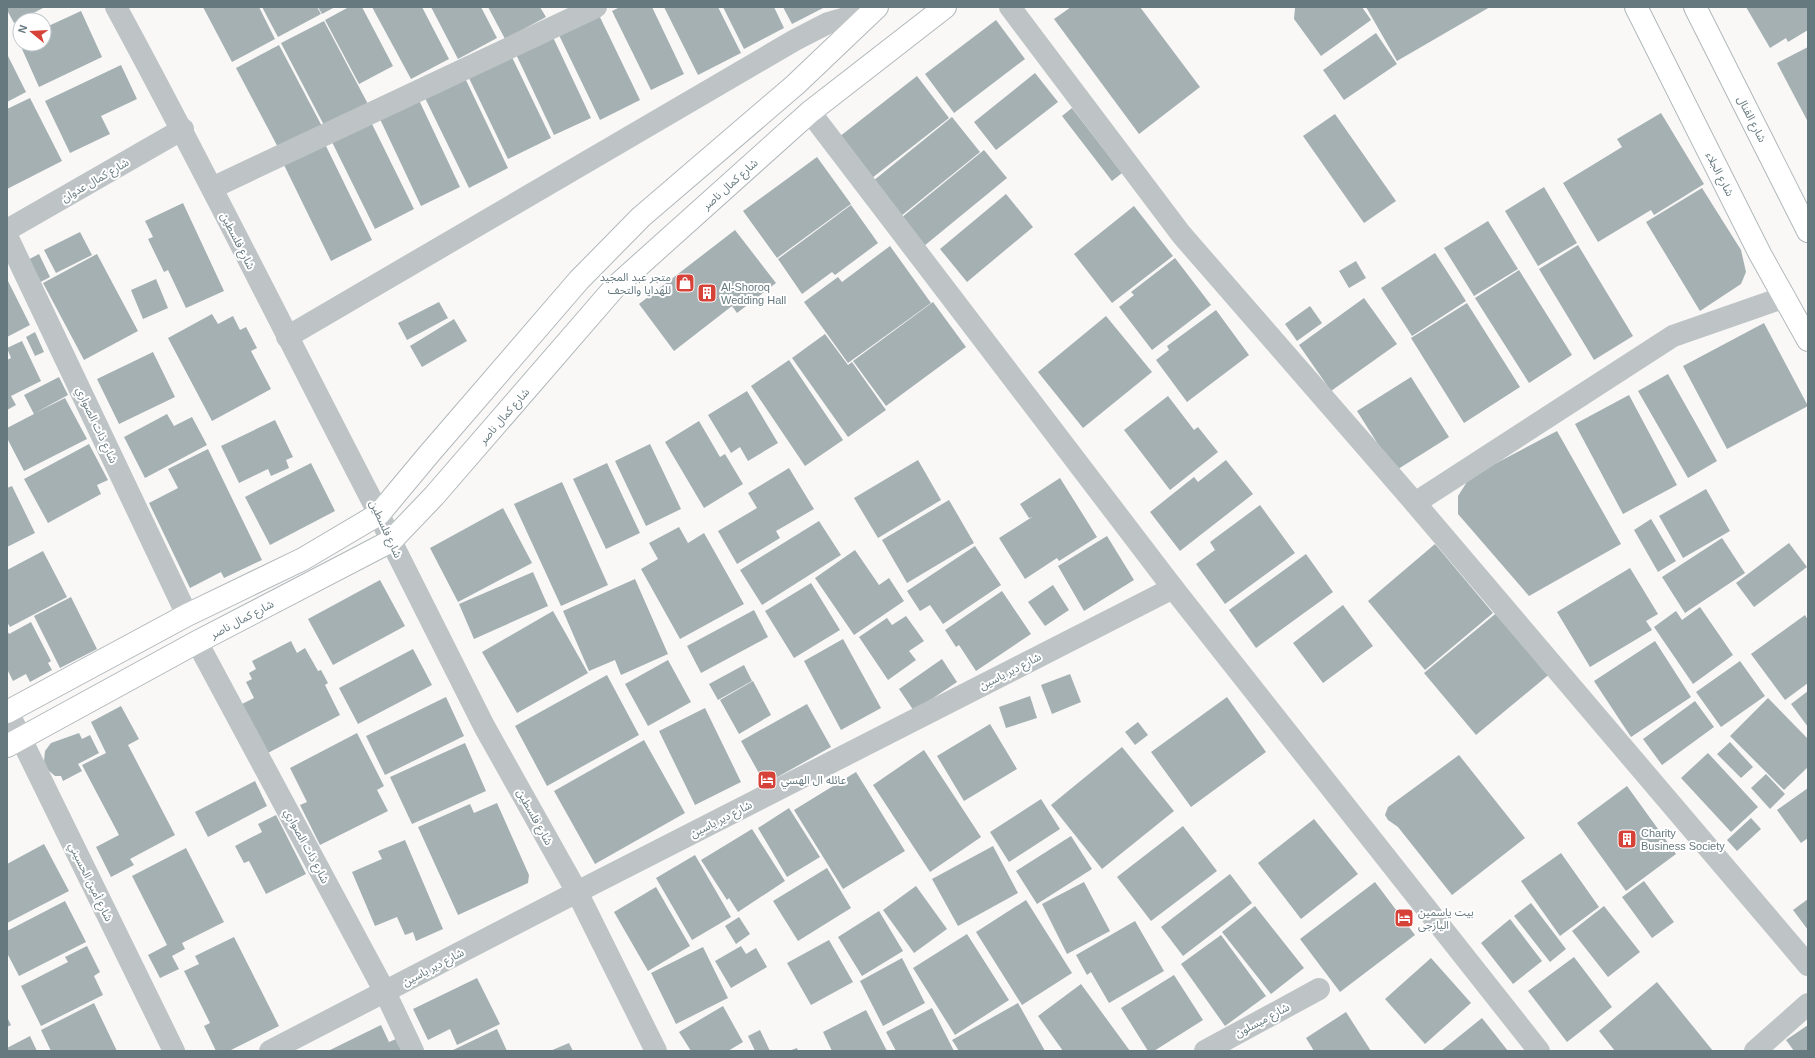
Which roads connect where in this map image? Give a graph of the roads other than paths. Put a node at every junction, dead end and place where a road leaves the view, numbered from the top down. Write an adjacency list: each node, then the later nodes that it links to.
1 (116, 7): 9 (street, شارع فلسطين)
2 (596, 7): 10 (street)
3 (945, 7): 8 (main road, شارع كمال ناصر)
4 (1010, 7): 17 (street)
5 (1636, 7): 14 (main road, شارع الجلاء)
6 (1695, 7): 12 (main road, شارع القنال)
7 (875, 8): 15 (street); 18 (main road)
8 (810, 112): 19 (main road, شارع كمال ناصر); 20 (street)
9 (183, 130): 10 (street, شارع فلسطين); 11 (street, شارع كمال عدوان)
10 (212, 188): 15 (street, شارع فلسطين)
11 (7, 230)
12 (1808, 231)
13 (7, 236): 21 (street, شارع ذات الصواري)
14 (1785, 297): 16 (main road, شارع الجلاء); 17 (street)
15 (287, 336): 18 (street, شارع فلسطين)
16 (1808, 340)
17 (1415, 503): 26 (street)
18 (380, 514): 19 (street, شارع فلسطين); 21 (main road)
19 (391, 541): 22 (main road, شارع كمال ناصر); 25 (street, شارع فلسطين)
20 (1173, 588): 25 (street, شارع دير ياسين); 35 (street)
21 (187, 615): 23 (main road)
22 (197, 642): 24 (main road, شارع كمال ناصر); 28 (street, شارع ذات الصواري)
23 (7, 711): 24 (street, شارع أمين الحسيني)
24 (14, 742): 30 (street, شارع أمين الحسيني)
25 (577, 892): 28 (street, شارع دير ياسين); 33 (street, شارع فلسطين)
26 (1808, 965)
27 (1319, 989): 34 (street, شارع ميسلون)
28 (385, 992): 31 (street, شارع دير ياسين); 32 (street, شارع ذات الصواري)
29 (1808, 1004): 36 (street)
30 (174, 1051)
31 (270, 1051)
32 (413, 1051)
33 (656, 1051)
34 (1205, 1051)
35 (1539, 1051)
36 (1755, 1051)

